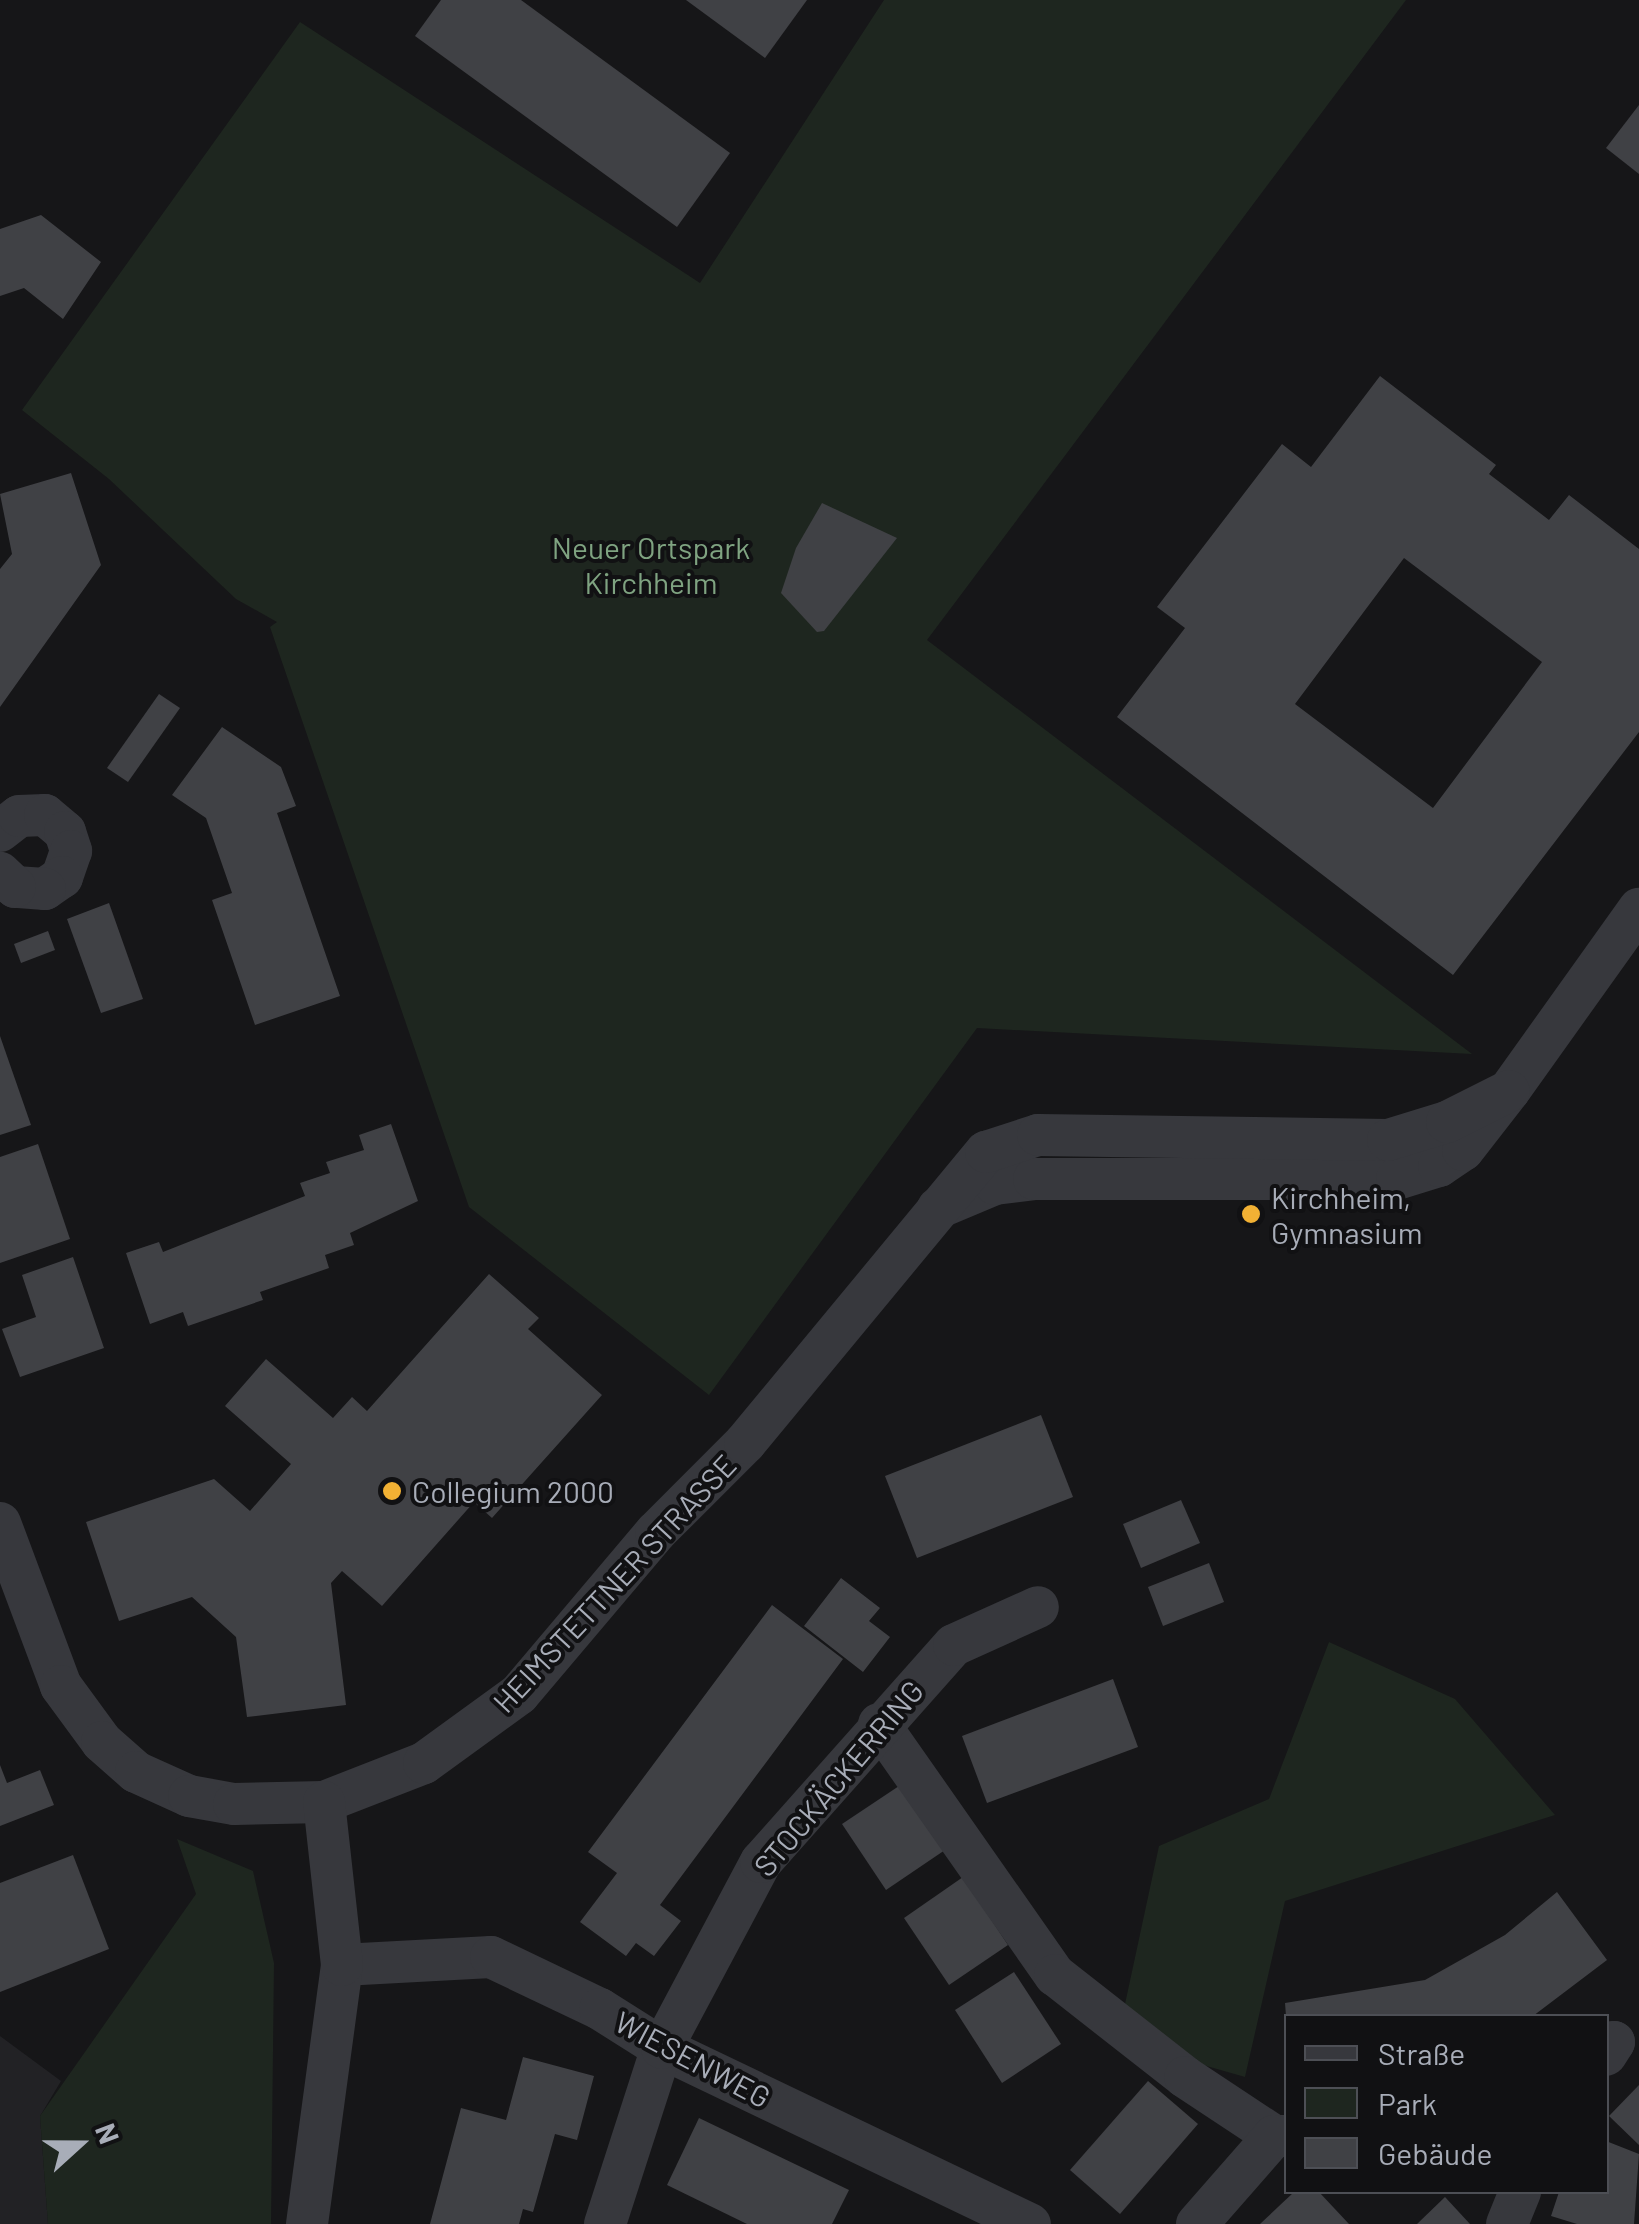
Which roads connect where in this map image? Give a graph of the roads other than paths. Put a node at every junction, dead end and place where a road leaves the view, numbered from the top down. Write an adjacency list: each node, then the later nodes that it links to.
1 (0, 831): 2 (street)
2 (5, 889)
3 (1639, 910): 7 (street, HEIMSTETTNER STRASSE)
4 (0, 1522): 7 (street)
5 (1038, 1607): 6 (street, STOCKÄCKERRING)
6 (879, 1724): 9 (street, STOCKÄCKERRING); 10 (street)
7 (324, 1802): 8 (street)
8 (342, 1965): 9 (street, WIESENWEG); 11 (street)
9 (662, 2048): 12 (street, STOCKÄCKERRING); 13 (street, WIESENWEG)
10 (1280, 2136): 14 (street)
11 (307, 2224)
12 (605, 2224)
13 (1030, 2224)
14 (1197, 2224)

